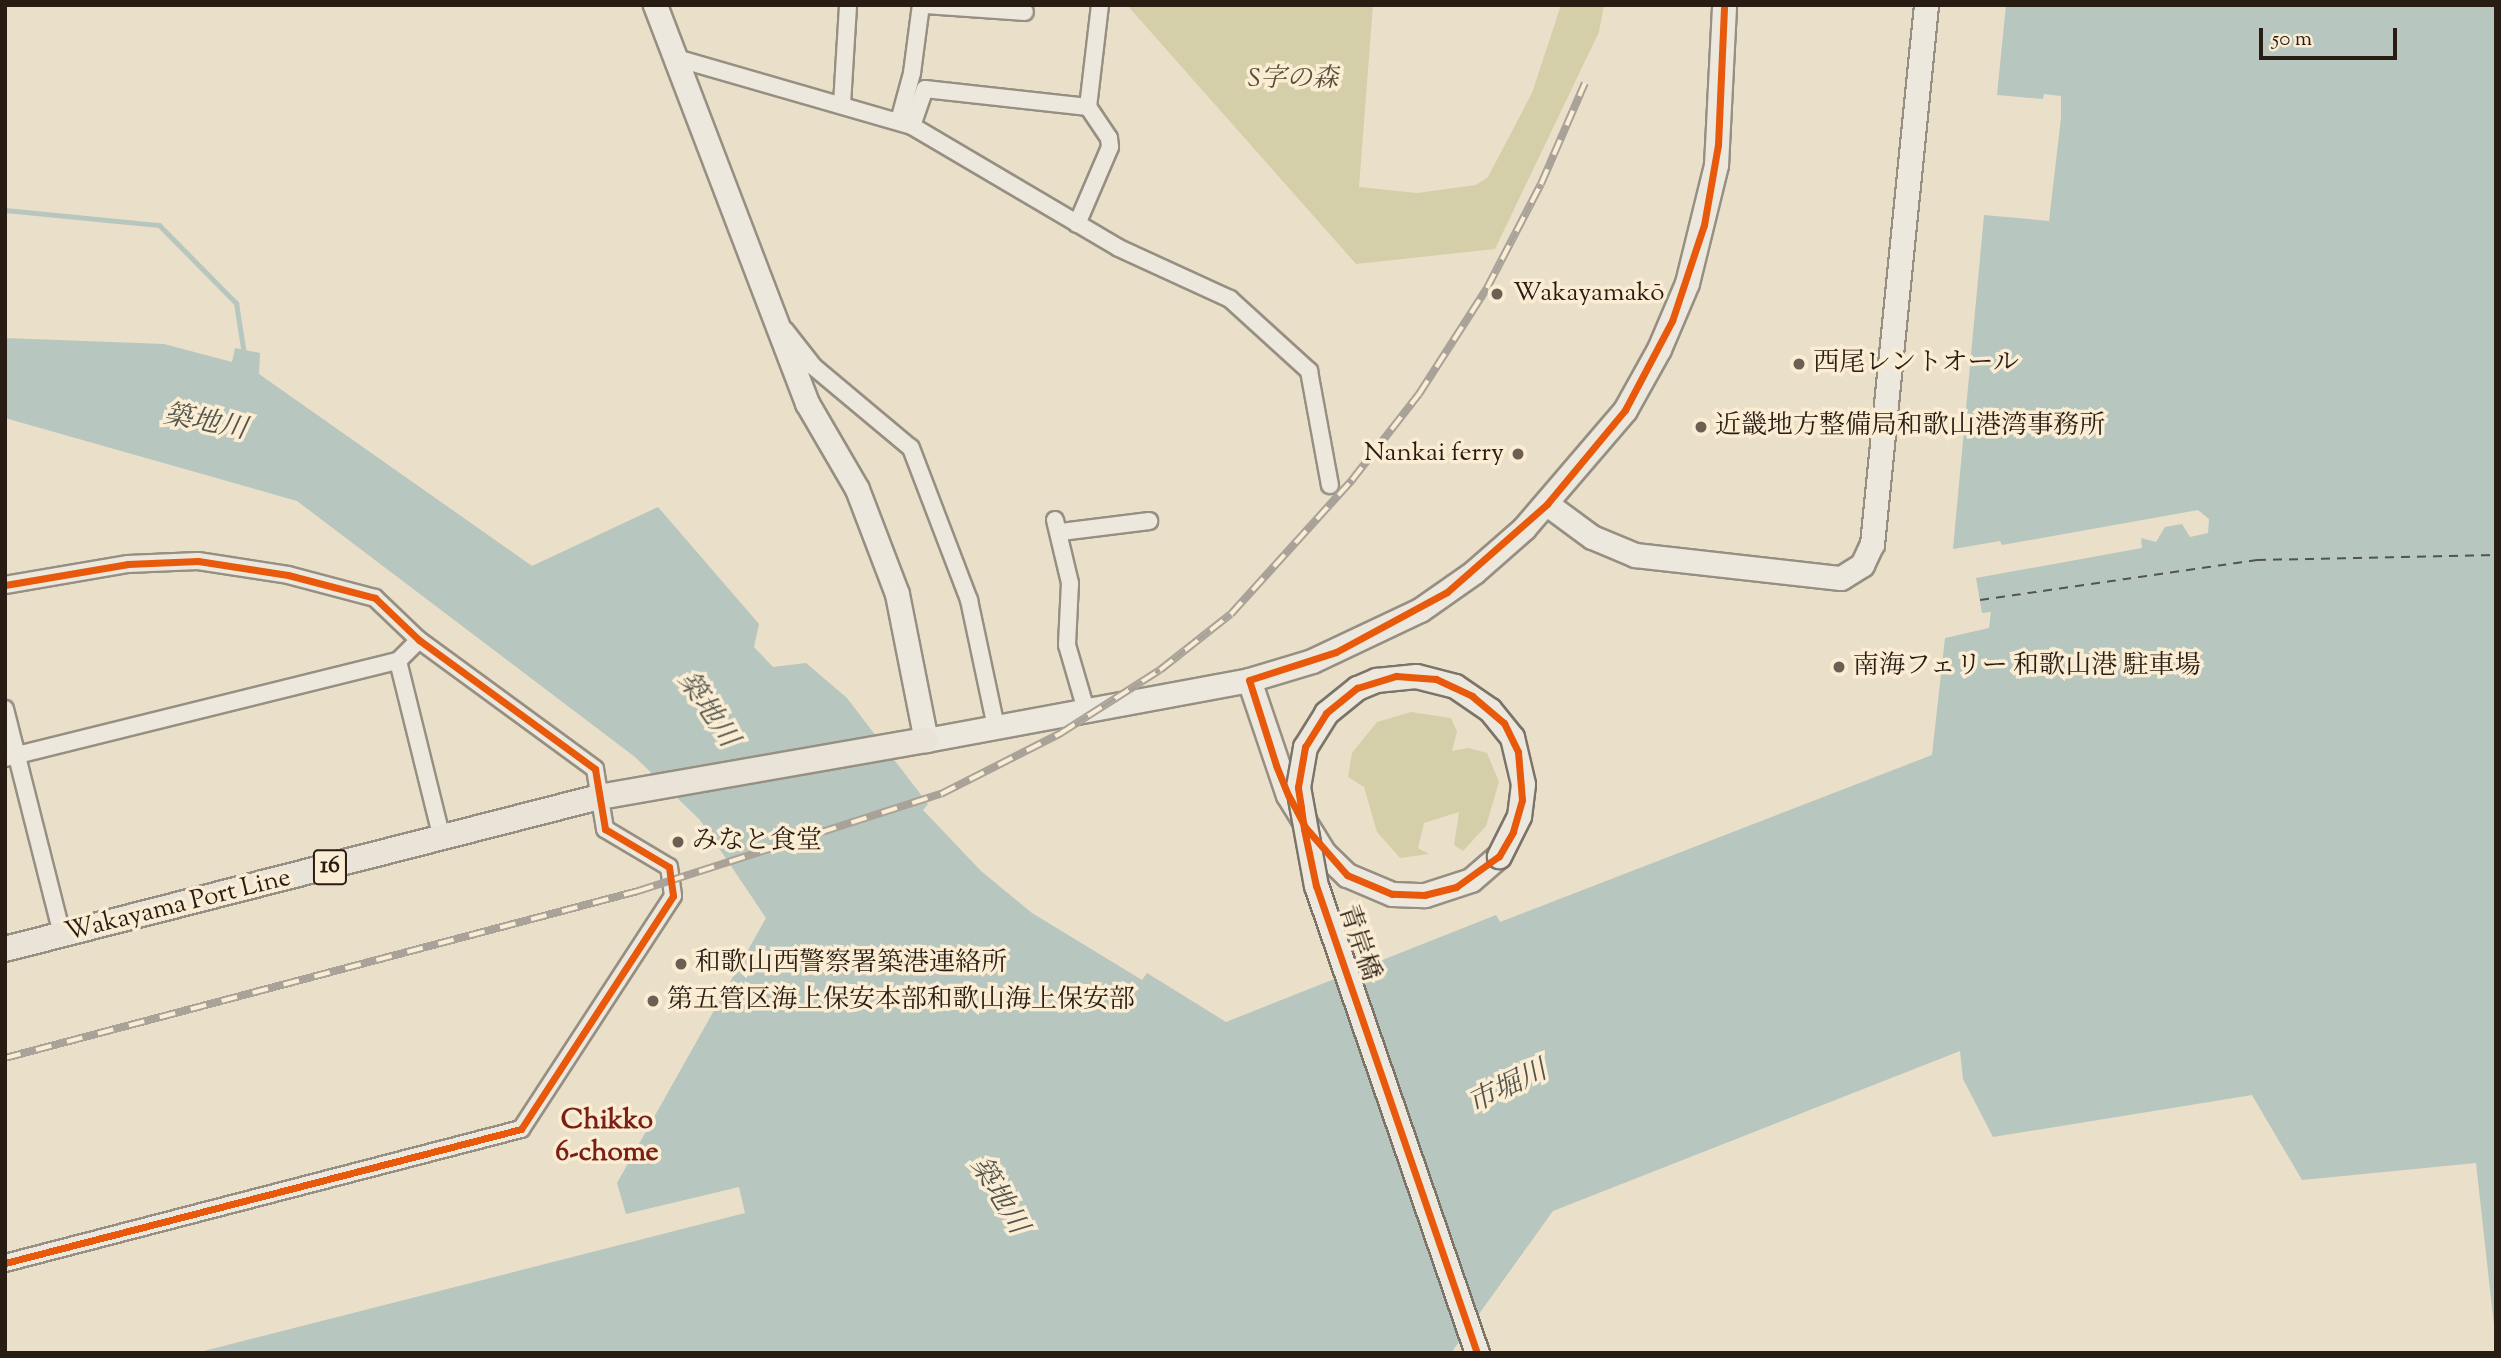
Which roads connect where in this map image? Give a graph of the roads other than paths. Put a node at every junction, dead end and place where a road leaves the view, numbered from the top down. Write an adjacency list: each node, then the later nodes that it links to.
1 (655, 5): 8 (street)
2 (848, 5): 9 (street)
3 (923, 5): 7 (street); 11 (street)
4 (1100, 5): 10 (street)
5 (1724, 5): 15 (street)
6 (1927, 5): 15 (street)
7 (1025, 12)
8 (676, 58): 9 (street); 13 (street)
9 (842, 104): 11 (street)
10 (1088, 107): 11 (street); 12 (street)
11 (905, 124): 12 (street)
12 (1077, 224): 14 (street)
13 (773, 314): 23 (street); 24 (street)
14 (1330, 485)
15 (1547, 504): 20 (street)
16 (1149, 521): 22 (street)
17 (5, 585): 18 (street)
18 (419, 640): 19 (street); 26 (street)
19 (398, 662): 25 (street); 27 (street)
20 (1248, 681): 22 (street); 31 (street, 青岸橋, bridge)
21 (5, 709): 25 (street)
22 (1086, 710): 23 (street)
23 (996, 727): 24 (street)
24 (926, 740): 26 (main road, Wakayama Port Line / 16)
25 (11, 757): 28 (street)
26 (599, 797): 27 (main road, Wakayama Port Line / 16); 30 (street)
27 (442, 839): 28 (main road, Wakayama Port Line / 16)
28 (62, 935): 29 (main road, Wakayama Port Line / 16)
29 (5, 949)
30 (5, 1263)
31 (1477, 1353)

